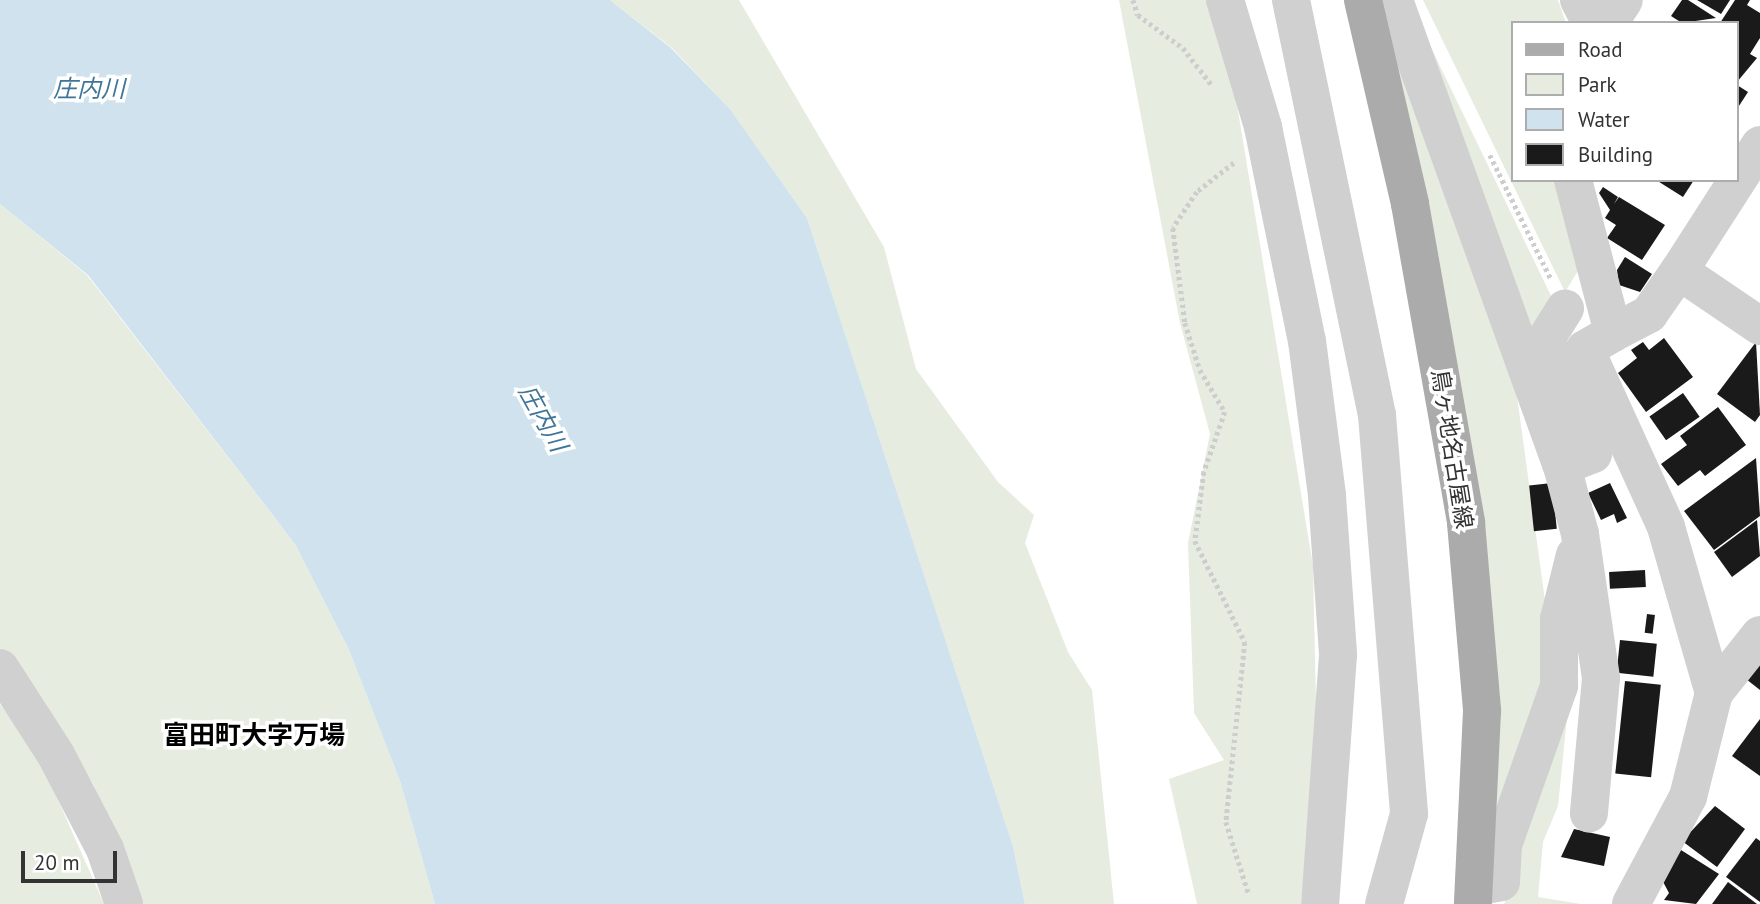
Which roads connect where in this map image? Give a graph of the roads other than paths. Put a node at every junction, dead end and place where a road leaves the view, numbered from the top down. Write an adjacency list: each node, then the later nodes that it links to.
1 (1225, 0): 25 (street)
2 (1292, 0): 26 (street)
3 (1363, 0): 23 (main road, 鳥ヶ地名古屋線)
4 (1394, 0): 17 (street)
5 (1579, 0): 7 (street)
6 (1623, 0): 8 (street)
7 (1590, 21)
8 (1609, 21)
9 (1760, 145): 10 (street)
10 (1739, 178)
11 (1574, 182): 16 (street)
12 (1736, 182): 13 (street)
13 (1679, 271): 15 (street); 16 (street)
14 (1565, 309): 17 (street)
15 (1760, 326)
16 (1613, 333): 21 (street)
17 (1562, 466): 18 (street)
18 (1580, 534): 22 (street); 23 (street)
19 (1760, 635): 21 (street)
20 (0, 668): 24 (street)
21 (1714, 693): 27 (street)
22 (1589, 813)
23 (1474, 895)
24 (124, 904)
25 (1321, 904)
26 (1384, 904)
27 (1633, 904)

